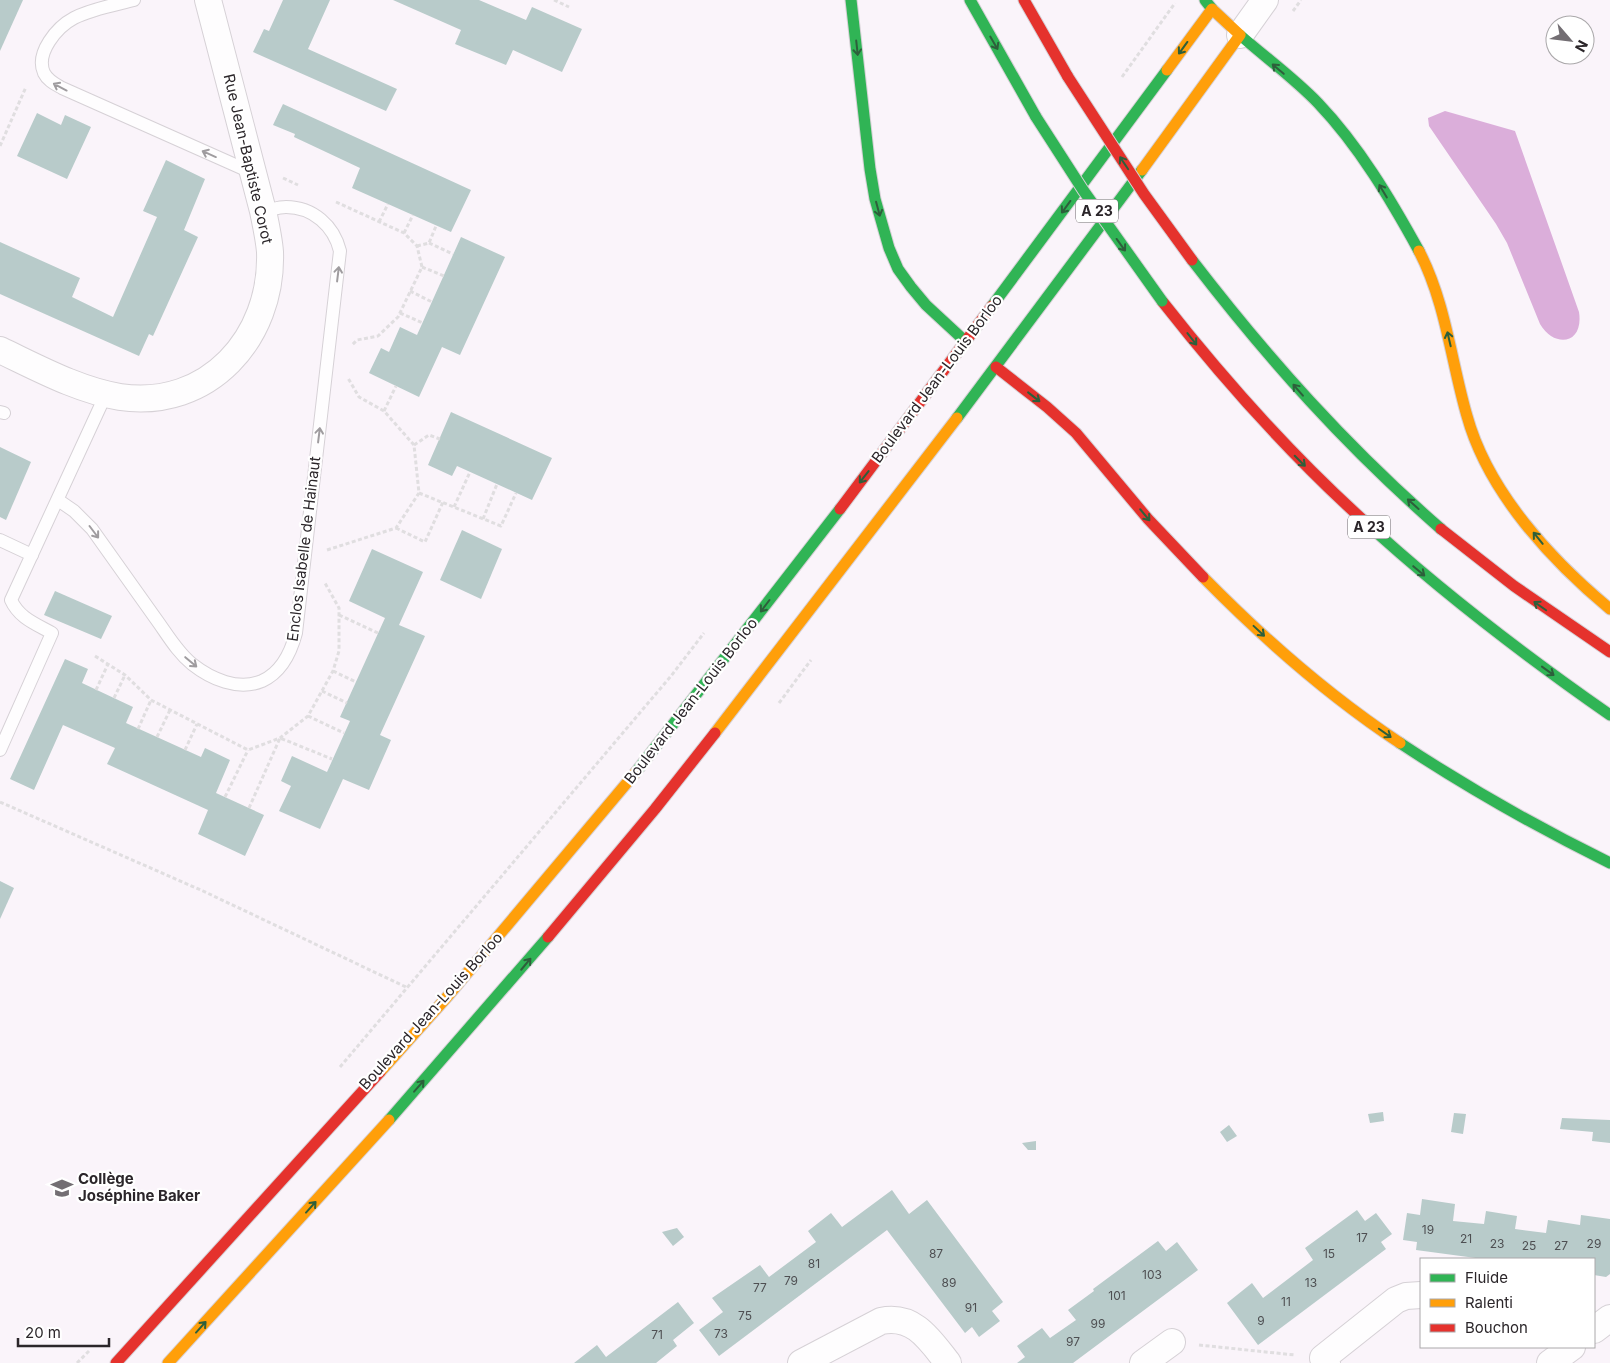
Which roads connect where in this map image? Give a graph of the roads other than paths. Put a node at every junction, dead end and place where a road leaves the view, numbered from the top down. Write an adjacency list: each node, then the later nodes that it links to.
1 (134, 0): 9 (lane, one-way to 1)
2 (208, 0): 9 (street, Rue Jean-Baptiste Corot)
3 (851, 0): 11 (main road, one-way to 11)
4 (970, 0): 20 (main road, A 23, one-way to 20, bridge)
5 (1024, 0): 19 (main road, one-way to 5, bridge)
6 (1265, 0): 8 (street)
7 (1212, 3): 8 (main road); 11 (main road, Boulevard Jean-Louis Borloo, one-way to 11)
8 (1240, 35): 13 (main road); 18 (main road, one-way to 8)
9 (253, 173): 10 (street, Rue Jean-Baptiste Corot)
10 (263, 211): 14 (street, Rue Jean-Baptiste Corot); 15 (lane, Enclos Isabelle de Hainaut, one-way to 10)
11 (970, 346): 29 (main road, Boulevard Jean-Louis Borloo, one-way to 29)
12 (0, 350): 14 (street, Rue Jean-Baptiste Corot)
13 (992, 364): 22 (main road, one-way to 22); 30 (main road, one-way to 13)
14 (106, 394): 15 (lane)
15 (58, 500): 17 (lane)
16 (0, 540): 17 (lane)
17 (32, 555): 21 (lane)
18 (1610, 609)
19 (1610, 652)
20 (1610, 715)
21 (0, 750)
22 (1610, 863)
23 (1420, 1295): 28 (street)
24 (1610, 1318): 25 (street)
25 (1595, 1329)
26 (1172, 1342): 33 (street)
27 (1571, 1348): 34 (street)
28 (1325, 1361)
29 (116, 1363)
30 (168, 1363)
31 (801, 1363): 32 (street)
32 (948, 1363)
33 (1143, 1363)
34 (1550, 1363)

